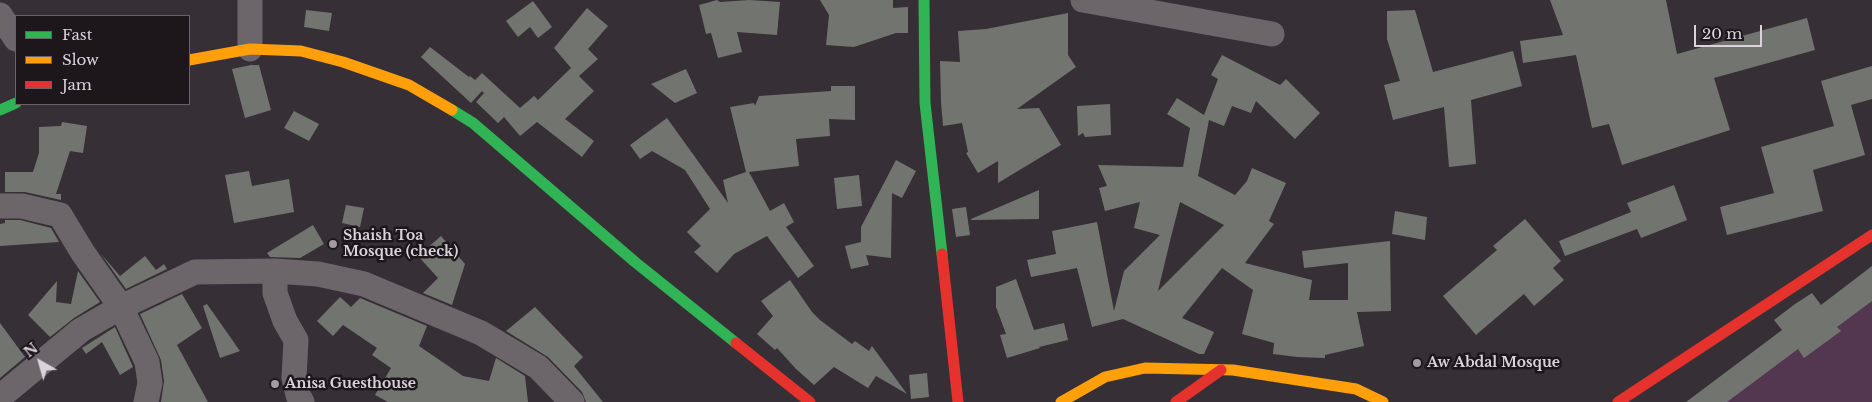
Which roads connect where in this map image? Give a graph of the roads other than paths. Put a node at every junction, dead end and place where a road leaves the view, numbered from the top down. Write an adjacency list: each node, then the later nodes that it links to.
1 (250, 0): 7 (street)
2 (924, 0): 21 (street)
3 (1083, 0): 5 (street)
4 (0, 15): 6 (street)
5 (1272, 34)
6 (15, 38)
7 (250, 49): 8 (street); 20 (street)
8 (190, 60)
9 (15, 103): 10 (street)
10 (0, 110)
11 (0, 206): 14 (street)
12 (1872, 235): 25 (street)
13 (275, 271): 14 (street); 18 (street); 19 (street)
14 (121, 307): 16 (street); 17 (street)
15 (1221, 370): 22 (street); 23 (street); 24 (street)
16 (0, 397)
17 (146, 402)
18 (302, 402)
19 (572, 402)
20 (810, 402)
21 (958, 402)
22 (1063, 402)
23 (1176, 402)
24 (1383, 402)
25 (1618, 402)

